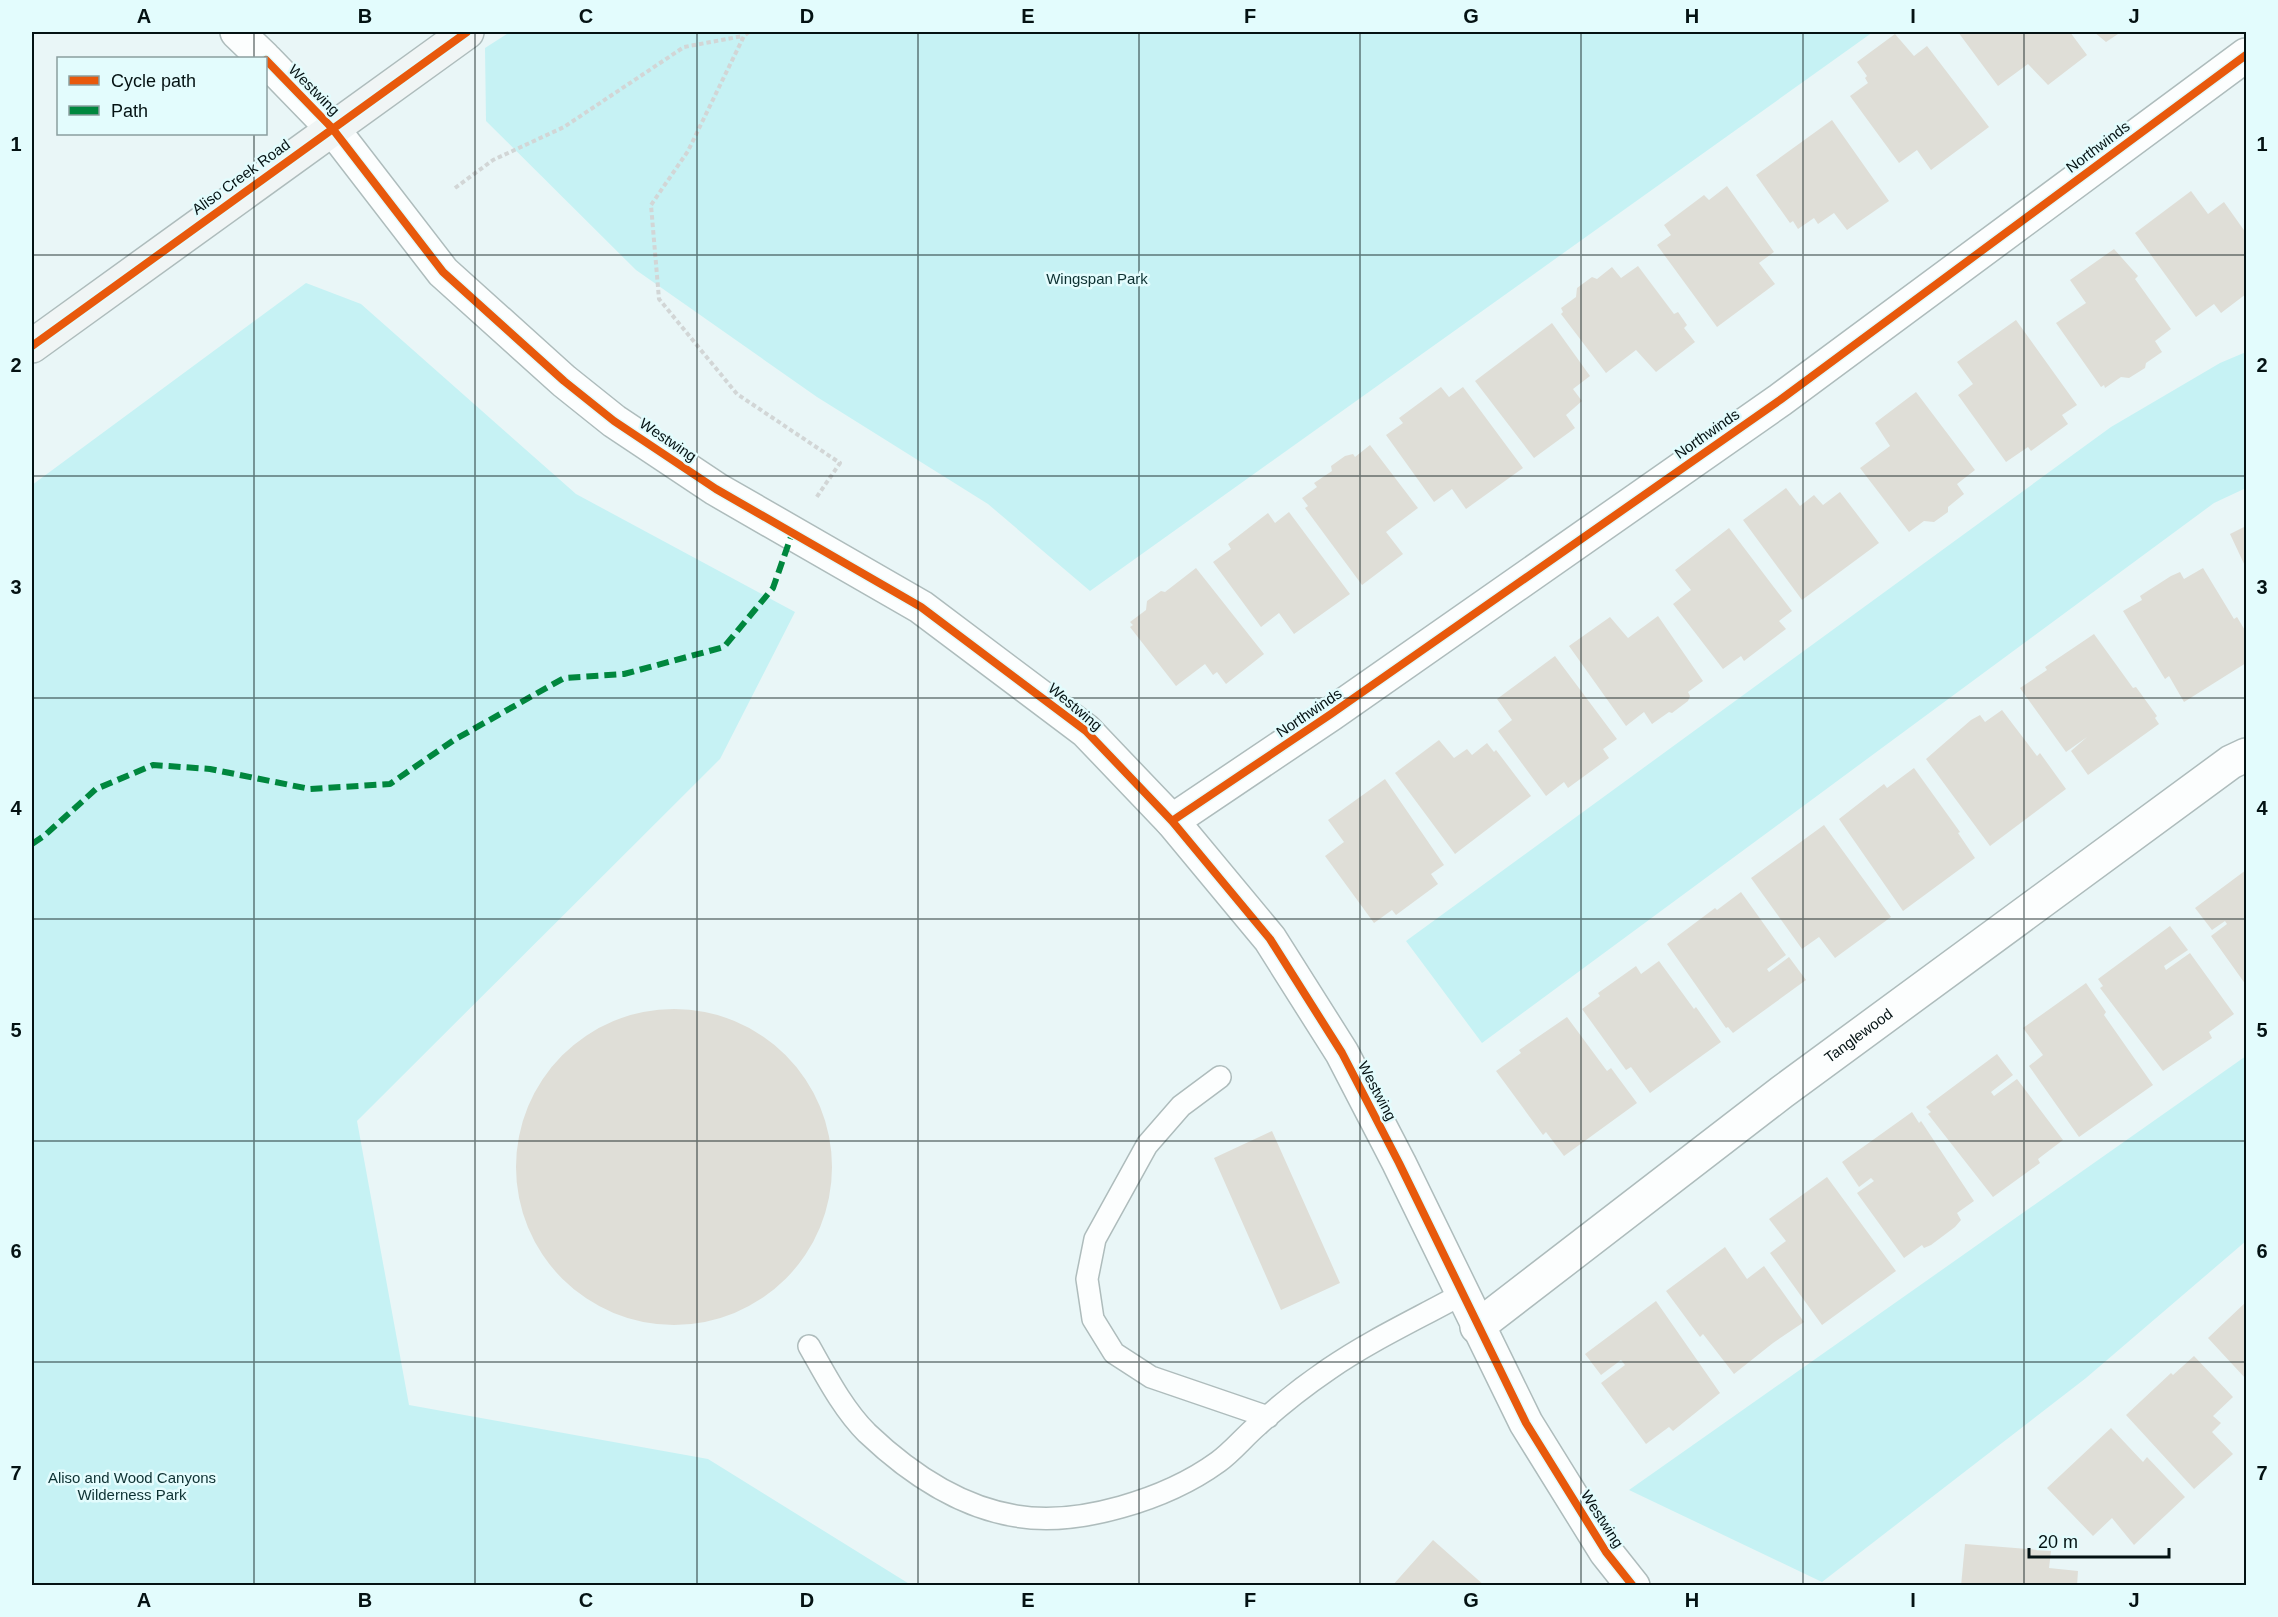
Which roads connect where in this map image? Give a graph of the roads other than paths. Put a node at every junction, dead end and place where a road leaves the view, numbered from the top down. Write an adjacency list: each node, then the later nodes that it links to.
1 (237, 32): 4 (street, Westwing)
2 (467, 32): 6 (main road, Aliso Creek Road)
3 (2247, 55): 9 (street, Northwinds)
4 (263, 57)
5 (267, 61): 6 (street, Westwing)
6 (332, 128): 7 (main road, Aliso Creek Road); 9 (street, Westwing)
7 (32, 346)
8 (2247, 755): 12 (street, Tanglewood)
9 (1172, 821): 11 (street, Westwing)
10 (1220, 1077): 14 (lane)
11 (1464, 1293): 12 (street, Westwing); 14 (lane)
12 (1477, 1327): 15 (street, Westwing)
13 (809, 1346): 14 (lane)
14 (1268, 1417)
15 (1634, 1586)

